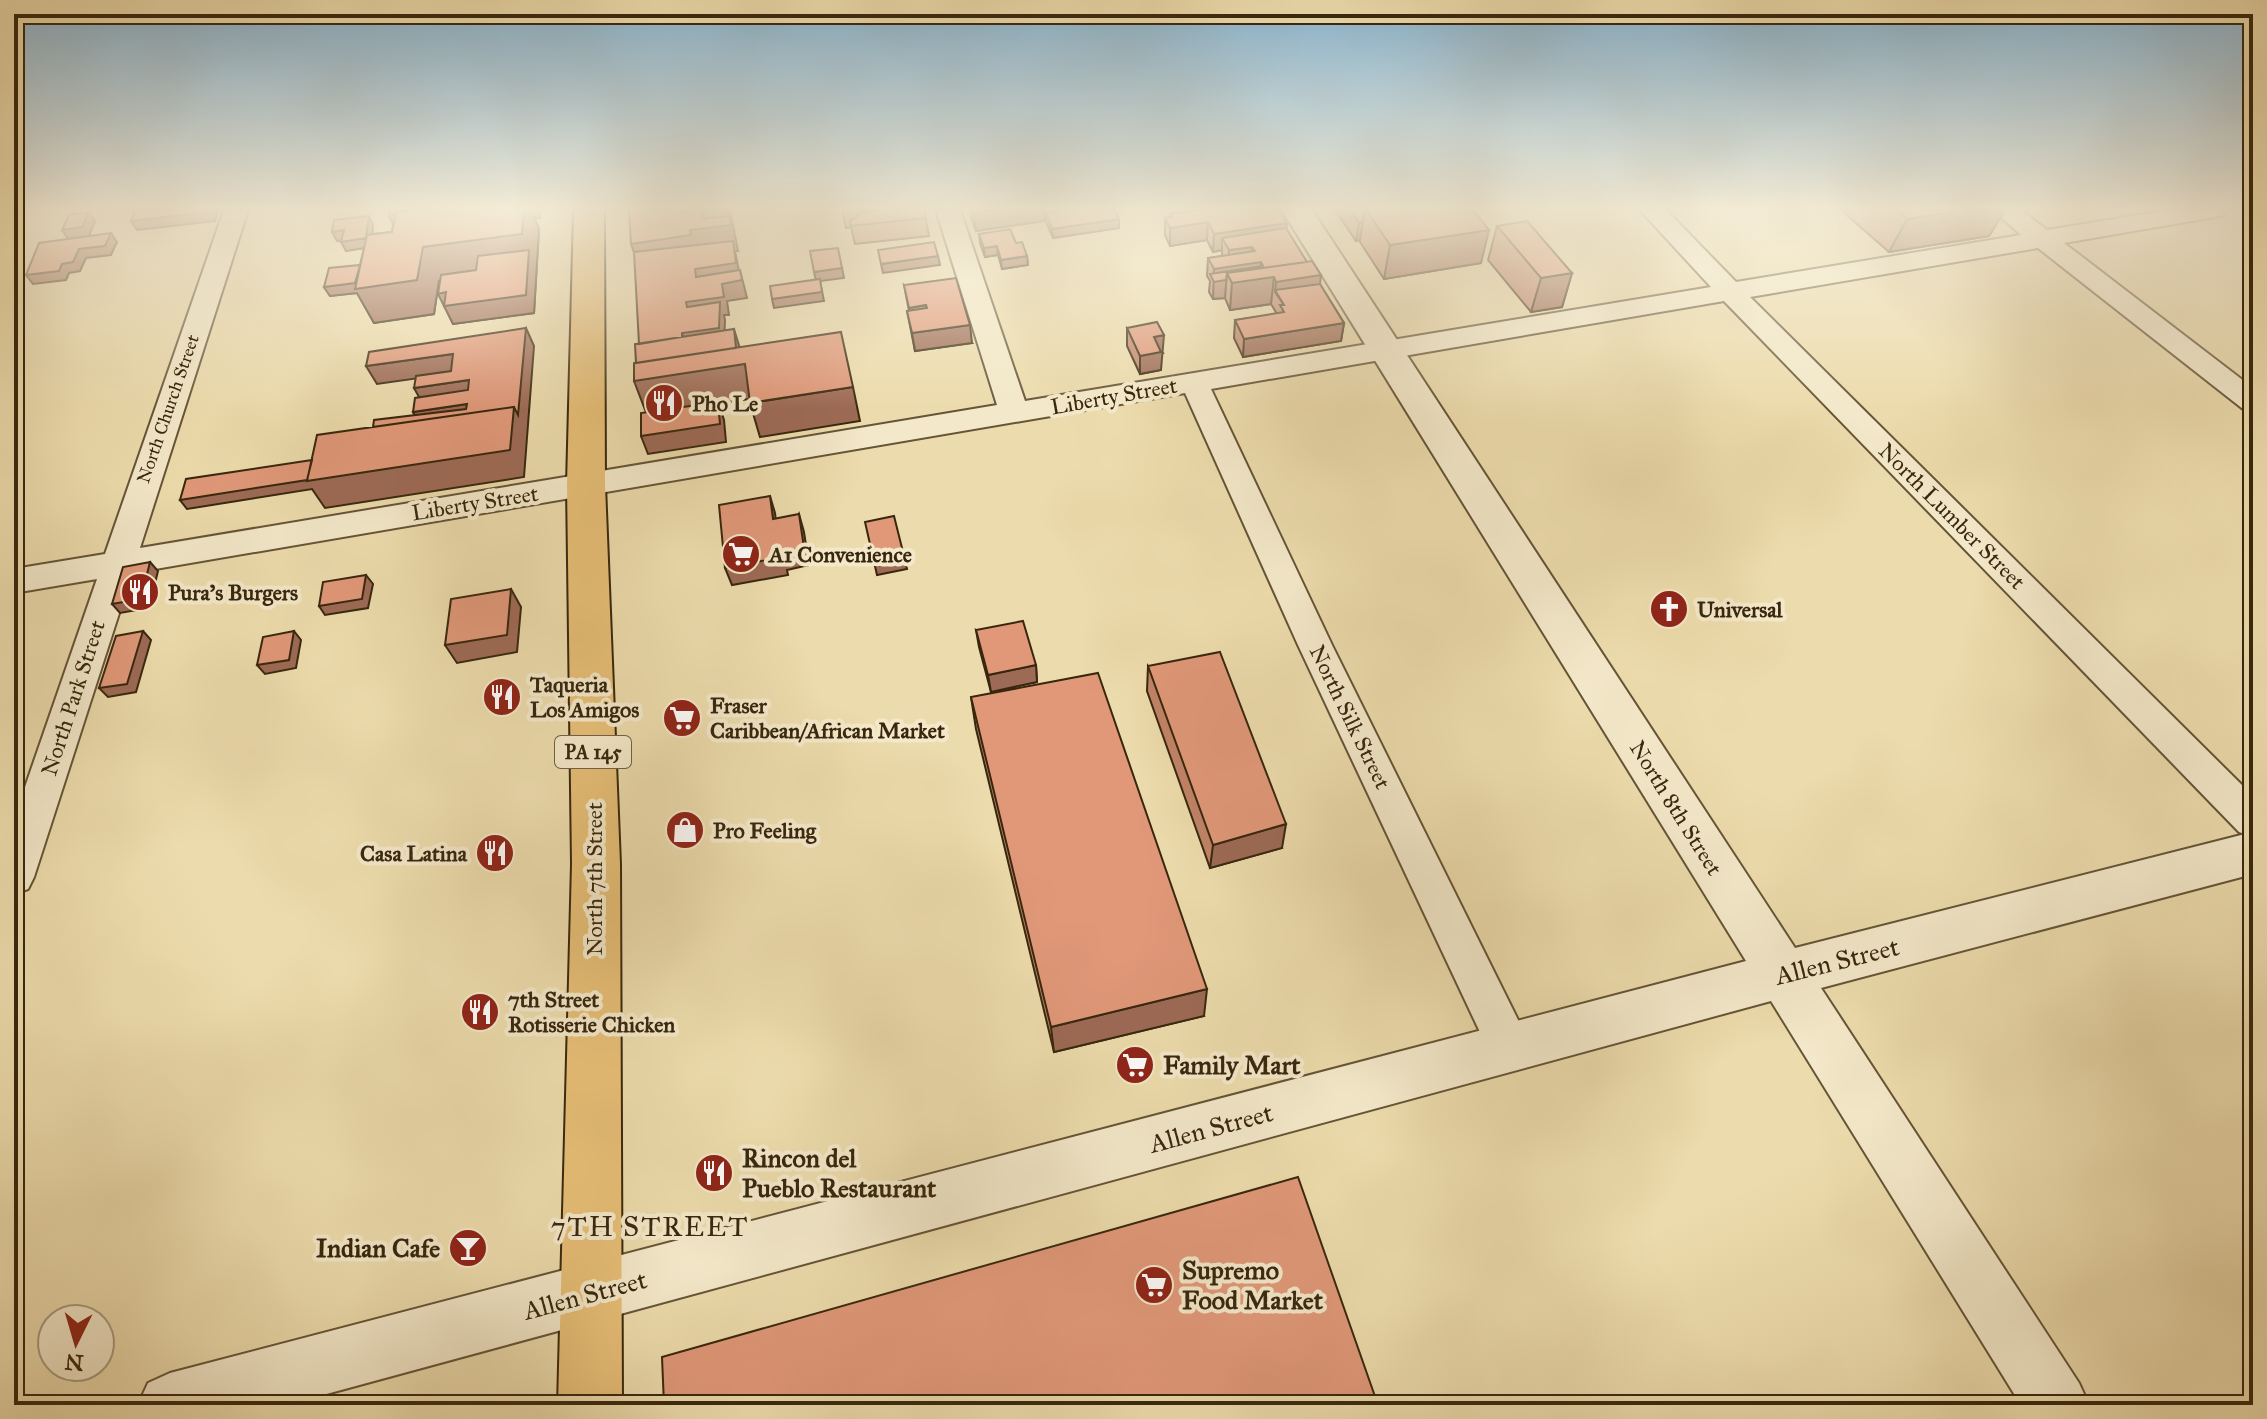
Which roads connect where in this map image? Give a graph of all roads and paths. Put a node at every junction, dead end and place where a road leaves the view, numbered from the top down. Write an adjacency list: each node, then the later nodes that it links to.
1 (214, 276): 14 (street, North Church Street)
2 (588, 276): 13 (main road, North 7th Street / PA 145)
3 (970, 276): 12 (street)
4 (1339, 276): 9 (street, North 8th Street)
5 (1716, 276): 8 (street, North Lumber Street)
6 (1822, 276): 8 (street, Liberty Street)
7 (2090, 276): 11 (street)
8 (1731, 292): 9 (street, Liberty Street); 16 (street, North Lumber Street)
9 (1386, 349): 10 (street, Liberty Street); 19 (street, North 8th Street)
10 (1194, 382): 12 (street, Liberty Street); 20 (street, North Silk Street)
11 (2253, 402)
12 (1014, 413): 13 (street, Liberty Street)
13 (586, 485): 14 (street, Liberty Street); 21 (main road, North 7th Street / PA 145)
14 (117, 564): 15 (street, Liberty Street); 18 (street, North Park Street)
15 (14, 581)
16 (2253, 821)
17 (2253, 853): 19 (street, Allen Street)
18 (14, 877)
19 (1782, 975): 20 (street, Allen Street); 24 (street, North 8th Street)
20 (1510, 1049): 21 (street, Allen Street)
21 (589, 1293): 22 (street, Allen Street); 23 (main road, North 7th Street / PA 145)
22 (170, 1405)
23 (590, 1405)
24 (2057, 1405)

